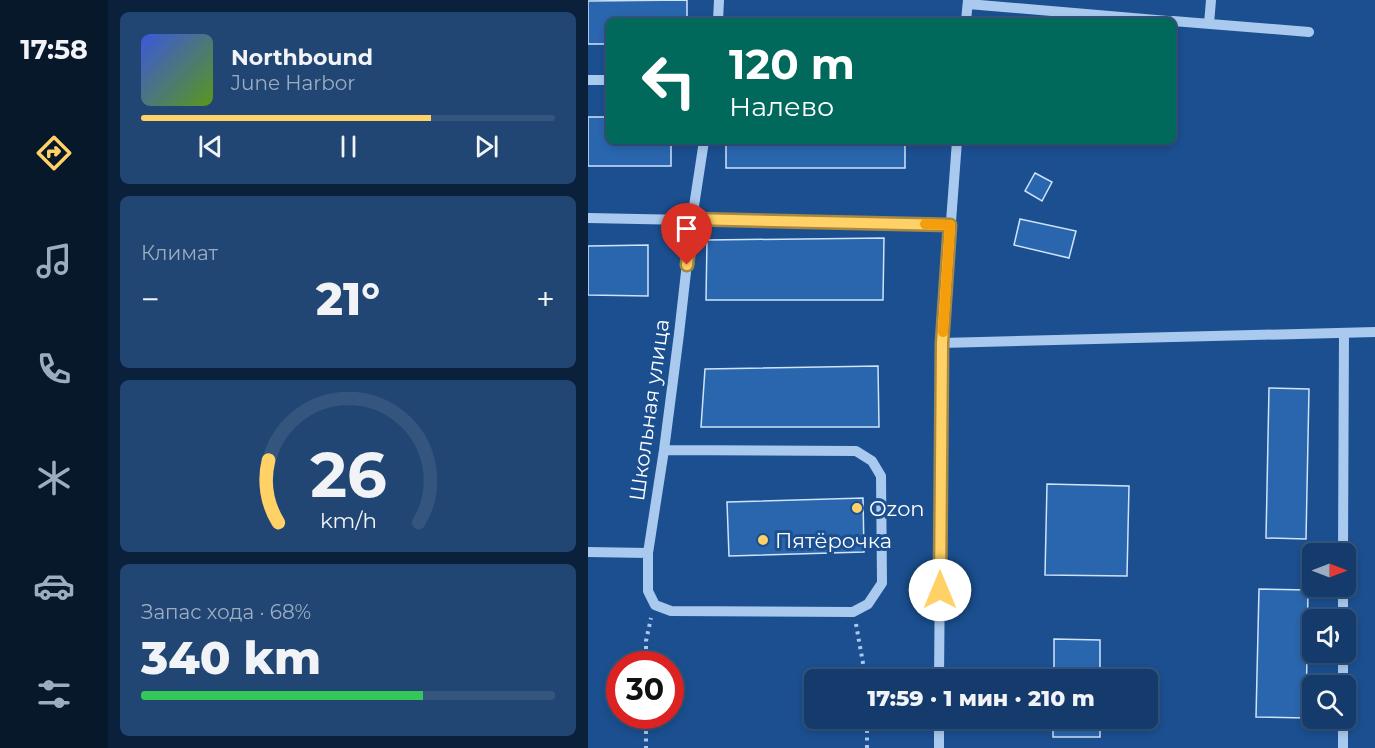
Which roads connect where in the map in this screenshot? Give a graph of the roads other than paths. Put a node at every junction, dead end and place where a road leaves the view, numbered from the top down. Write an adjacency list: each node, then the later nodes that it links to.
1 (719, 0): 4 (street)
2 (1211, 0): 8 (street)
3 (968, 2): 5 (street); 6 (street)
4 (718, 18)
5 (966, 18)
6 (1136, 18)
7 (1176, 21): 8 (street)
8 (1209, 24): 9 (street)
9 (1309, 32)
10 (588, 80): 11 (street)
11 (606, 80)
12 (704, 144): 15 (street, Школьная улица)
13 (957, 144): 16 (street)
14 (588, 218): 15 (street)
15 (692, 219): 16 (street); 20 (street, Школьная улица)
16 (950, 225): 19 (street)
17 (1375, 332): 18 (street)
18 (1344, 333): 19 (street); 21 (street)
19 (942, 343): 24 (street)
20 (664, 450): 23 (street, Школьная улица); 23 (street, Школьная улица)
21 (1343, 543)
22 (588, 552): 23 (street)
23 (648, 553)
24 (939, 669)
25 (939, 729): 27 (street)
26 (1343, 729): 28 (street)
27 (939, 748)
28 (1343, 748)

